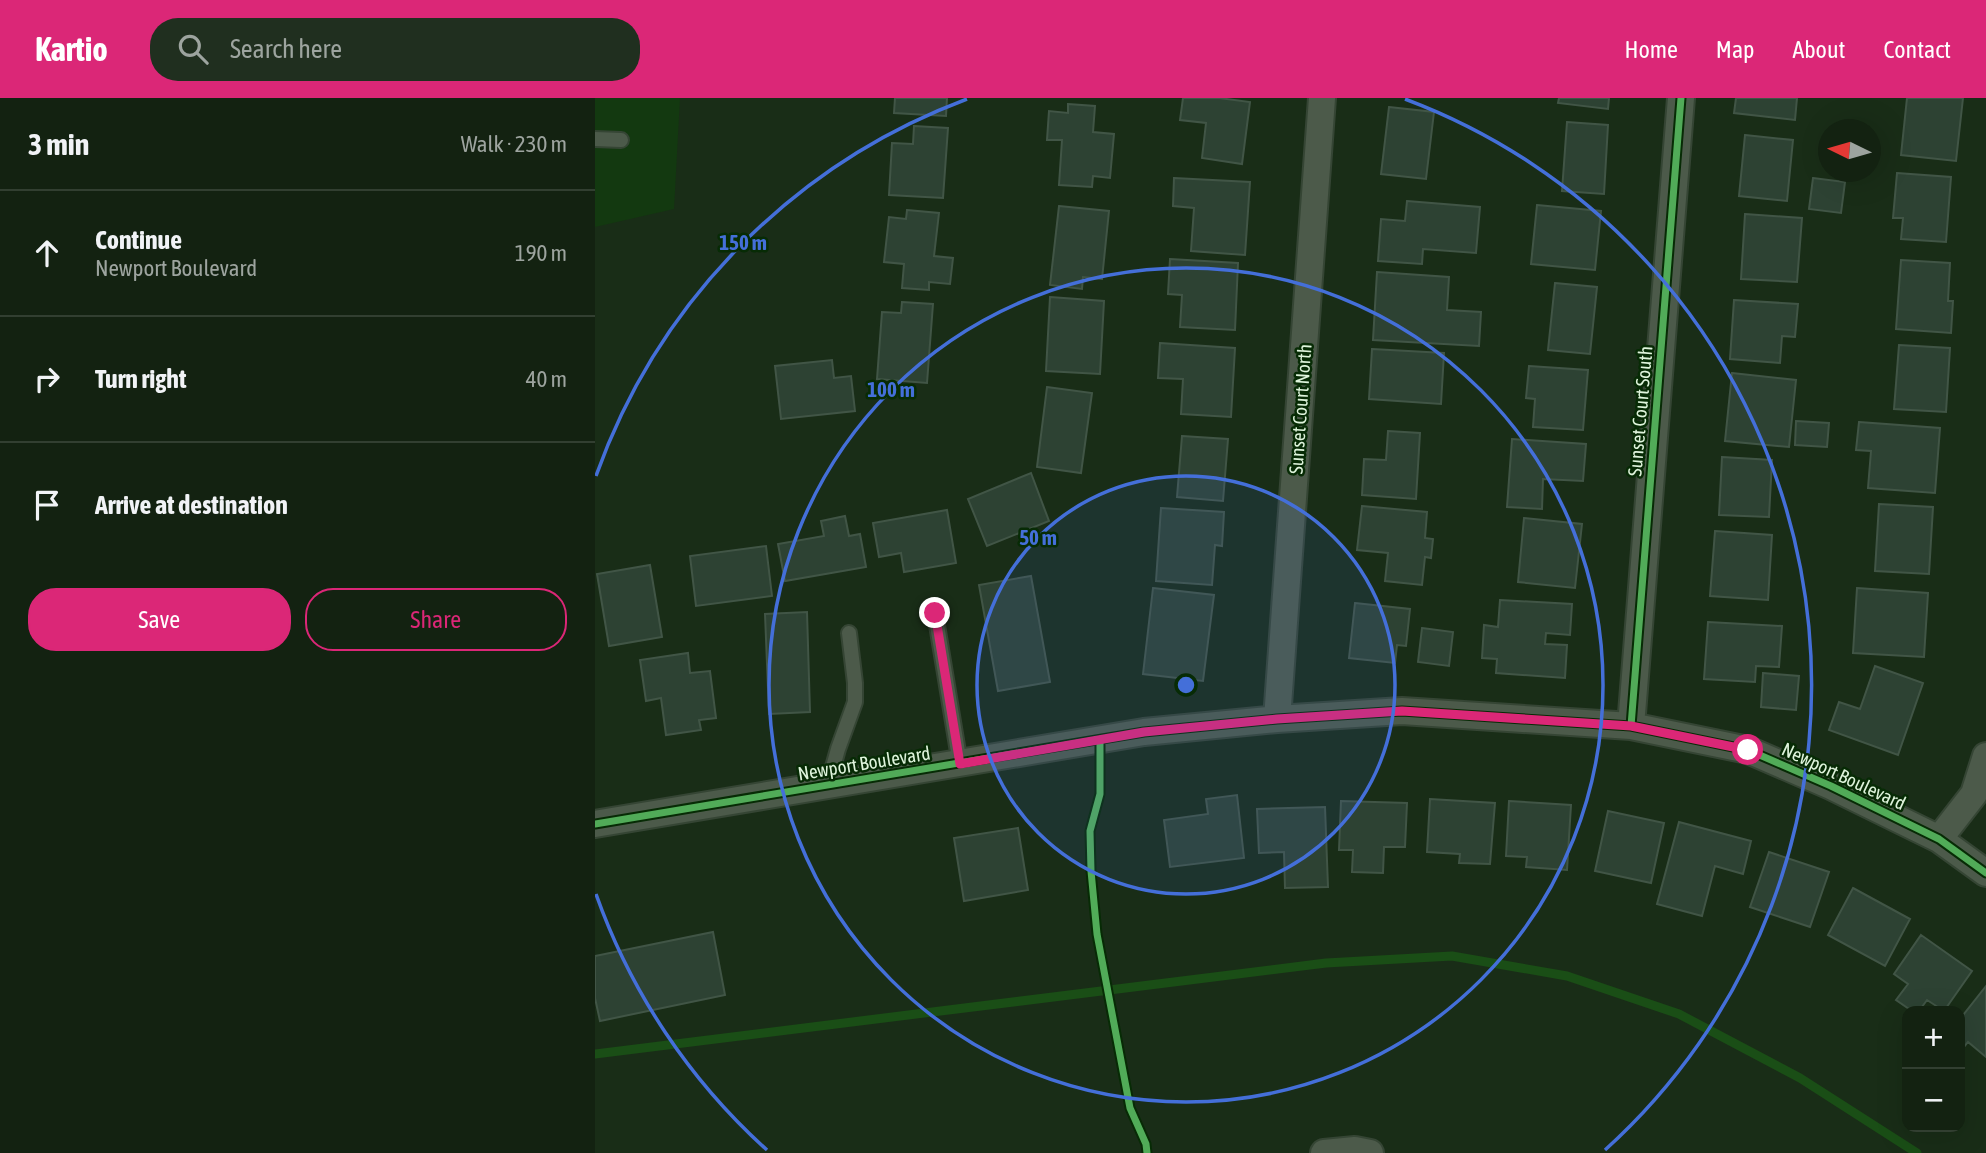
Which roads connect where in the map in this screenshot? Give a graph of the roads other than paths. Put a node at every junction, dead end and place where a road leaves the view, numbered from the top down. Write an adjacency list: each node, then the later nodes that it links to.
1 (1322, 98): 7 (street, Sunset Court North)
2 (1681, 98): 8 (street, Sunset Court South)
3 (595, 139): 4 (lane)
4 (621, 141)
5 (935, 613): 10 (lane)
6 (849, 633): 11 (lane)
7 (1277, 719): 8 (street, Newport Boulevard); 10 (street, Newport Boulevard)
8 (1631, 726): 13 (street, Newport Boulevard)
9 (1986, 756): 13 (street)
10 (960, 764): 11 (street, Newport Boulevard)
11 (828, 785): 12 (street, Newport Boulevard)
12 (595, 824)
13 (1939, 839): 14 (street, Newport Boulevard)
14 (1986, 873)
15 (1324, 1153): 16 (street)
16 (1370, 1153)

